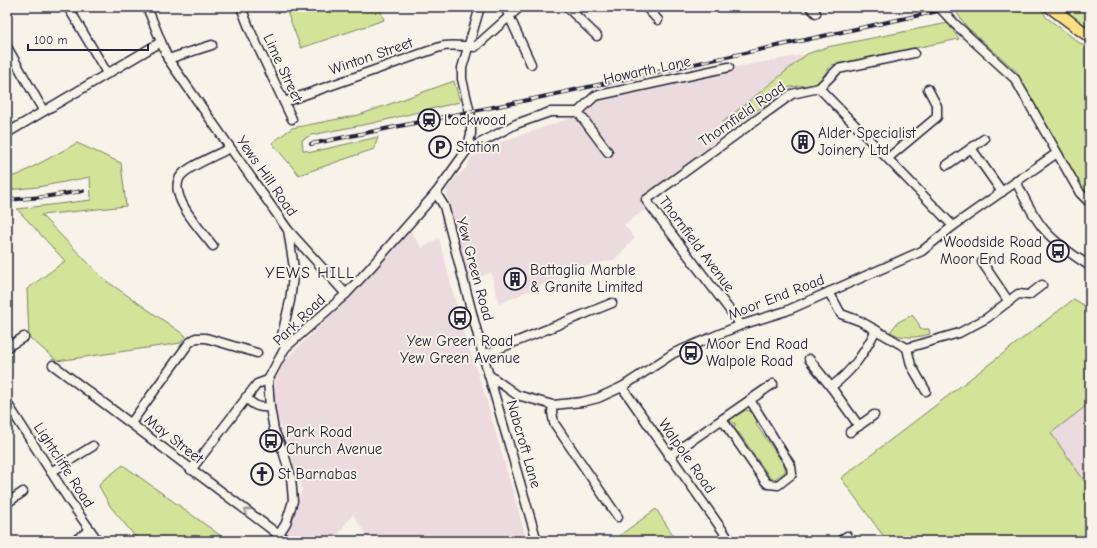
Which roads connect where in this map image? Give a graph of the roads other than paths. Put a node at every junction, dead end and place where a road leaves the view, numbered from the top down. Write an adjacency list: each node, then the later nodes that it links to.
1 (68, 7): 23 (street)
2 (147, 7): 15 (street, Yews Hill Road)
3 (241, 7): 26 (street, Lime Street)
4 (480, 7): 17 (street)
5 (505, 7): 11 (street)
6 (520, 7): 11 (street)
7 (567, 7): 13 (street)
8 (646, 7): 12 (street)
9 (939, 7): 36 (street, bridge)
10 (1050, 7): 14 (main road)
11 (509, 17): 17 (street); 21 (street)
12 (658, 20)
13 (597, 36)
14 (1090, 37)
15 (160, 42): 20 (street, Yews Hill Road); 23 (street)
16 (212, 45): 20 (street)
17 (468, 46): 26 (street, Winton Street); 34 (street)
18 (7, 47): 27 (street)
19 (914, 53): 24 (street)
20 (168, 59): 32 (street, Yews Hill Road)
21 (531, 64)
22 (729, 67): 28 (street, Howarth Lane)
23 (106, 73): 27 (street)
24 (819, 88): 37 (street); 42 (street, Thornfield Road)
25 (928, 89): 37 (street)
26 (284, 102): 29 (street, Lime Street)
27 (43, 110): 30 (street)
28 (578, 112): 34 (street); 35 (street)
29 (292, 119)
30 (7, 133)
31 (984, 140): 33 (street)
32 (230, 148): 45 (street, Yews Hill Road); 46 (street)
33 (972, 148): 38 (street); 40 (street)
34 (467, 150): 41 (street, Park Road)
35 (608, 152)
36 (1057, 153): 39 (street, Moor End Road); 43 (street)
37 (888, 158): 44 (street)
38 (947, 165)
39 (1016, 181): 40 (street, Moor End Road); 48 (street)
40 (1002, 192): 44 (street, Moor End Road)
41 (436, 193): 51 (street, Park Road); 61 (street, Yew Green Road)
42 (646, 200): 54 (street, Thornfield Avenue)
43 (1090, 203)
44 (953, 226): 50 (street, Moor End Road)
45 (288, 230): 51 (street); 58 (street, Yews Hill Road)
46 (213, 246)
47 (982, 262): 52 (street)
48 (1090, 266)
49 (1042, 285): 52 (street)
50 (829, 292): 54 (street, Moor End Road); 55 (street)
51 (346, 294): 58 (street, Park Road)
52 (1009, 302): 59 (street)
53 (612, 303): 61 (street)
54 (741, 325): 67 (street, Moor End Road)
55 (876, 330): 59 (street); 68 (street)
56 (24, 337): 57 (street)
57 (7, 347)
58 (286, 348): 65 (street, Park Road)
59 (907, 348): 69 (street)
60 (257, 353): 77 (street)
61 (483, 355): 64 (street, Nabcroft Lane)
62 (809, 359): 68 (street)
63 (53, 365): 77 (street, May Street)
64 (489, 375): 73 (street, Moor End Road); 92 (street, Nabcroft Lane)
65 (268, 380): 70 (street); 74 (street)
66 (773, 384): 71 (street)
67 (622, 387): 73 (street, Moor End Road); 81 (street, Walpole Road)
68 (831, 387): 78 (street)
69 (926, 391)
70 (246, 397): 74 (street); 82 (street)
71 (750, 400): 76 (street); 76 (street)
72 (7, 402): 83 (street, Lightcliffe Road)
73 (553, 405): 86 (street)
74 (270, 407): 88 (street)
75 (874, 415): 78 (street)
76 (722, 421): 81 (street)
77 (131, 423): 82 (street, May Street)
78 (859, 426): 79 (street)
79 (850, 432)
80 (93, 446): 83 (street)
81 (669, 456): 93 (street, Walpole Road)
82 (191, 470): 88 (street, May Street, one-way to 82)
83 (51, 472): 87 (street, Lightcliffe Road)
84 (23, 492): 85 (street)
85 (7, 503)
86 (618, 517)
87 (90, 530): 89 (street); 90 (street, Lightcliffe Road)
88 (277, 538): 91 (street, May Street)
89 (74, 541)
90 (98, 541)
91 (287, 541)
92 (536, 541)
93 (730, 541)

